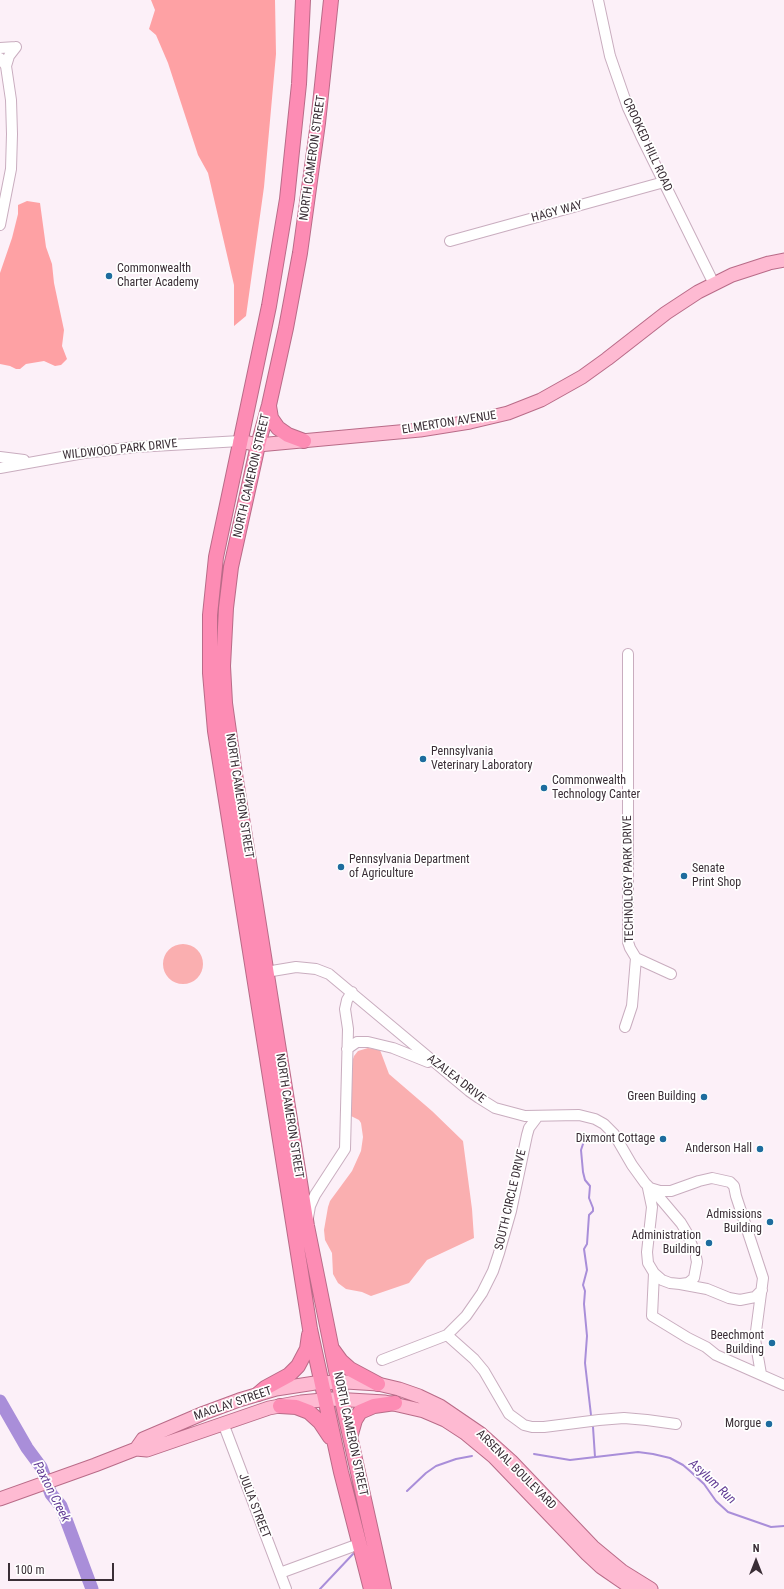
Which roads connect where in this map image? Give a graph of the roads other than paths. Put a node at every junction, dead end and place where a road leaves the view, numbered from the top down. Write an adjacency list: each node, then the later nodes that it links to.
1 (303, 0): 12 (highway, NORTH CAMERON STREET)
2 (331, 0): 11 (highway, NORTH CAMERON STREET)
3 (598, 0): 6 (street, CROOKED HILL ROAD)
4 (0, 48): 5 (street)
5 (3, 62): 7 (street)
6 (664, 182): 8 (street, HAGY WAY); 10 (street, CROOKED HILL ROAD)
7 (0, 225)
8 (450, 241)
9 (784, 260): 10 (main road, ELMERTON AVENUE)
10 (714, 284): 13 (main road, ELMERTON AVENUE)
11 (269, 405): 13 (highway); 14 (highway, NORTH CAMERON STREET)
12 (240, 441): 14 (main road, ELMERTON AVENUE); 16 (street, WILDWOOD PARK DRIVE); 20 (highway, NORTH CAMERON STREET)
13 (304, 441): 14 (main road, ELMERTON AVENUE)
14 (258, 445): 20 (highway, NORTH CAMERON STREET)
15 (0, 457): 16 (street)
16 (34, 460): 17 (street, WILDWOOD PARK DRIVE)
17 (0, 468)
18 (628, 654): 19 (street, TECHNOLOGY PARK DRIVE)
19 (636, 958): 21 (street, TECHNOLOGY PARK DRIVE); 23 (street, TECHNOLOGY PARK DRIVE)
20 (258, 974): 22 (street, AZALEA DRIVE); 28 (highway, NORTH CAMERON STREET); 32 (highway, NORTH CAMERON STREET)
21 (671, 974)
22 (352, 992): 24 (street); 25 (street, AZALEA DRIVE)
23 (625, 1027)
24 (347, 1049): 25 (street); 28 (street)
25 (441, 1067): 26 (street, AZALEA DRIVE)
26 (538, 1116): 27 (street, AZALEA DRIVE); 33 (street, SOUTH CIRCLE DRIVE)
27 (648, 1188): 29 (street); 30 (street, AZALEA DRIVE); 31 (street)
28 (307, 1226): 34 (highway, NORTH CAMERON STREET)
29 (654, 1272): 30 (street); 36 (street)
30 (680, 1284): 31 (street)
31 (762, 1290): 36 (street)
32 (310, 1329): 38 (highway, NORTH CAMERON STREET); 41 (highway)
33 (447, 1335): 35 (street); 47 (street)
34 (331, 1348): 37 (highway, NORTH CAMERON STREET); 39 (highway)
35 (382, 1360)
36 (761, 1374): 40 (street)
37 (338, 1382): 38 (main road, MACLAY STREET); 39 (main road, ARSENAL BOULEVARD); 42 (highway, NORTH CAMERON STREET)
38 (321, 1383): 41 (main road, MACLAY STREET); 43 (highway, NORTH CAMERON STREET)
39 (378, 1384): 58 (main road, ARSENAL BOULEVARD)
40 (784, 1385)
41 (258, 1394): 50 (main road, MACLAY STREET)
42 (342, 1398): 43 (main road, ARSENAL BOULEVARD); 44 (main road, ARSENAL BOULEVARD); 48 (highway, NORTH CAMERON STREET)
43 (324, 1399): 45 (main road, MACLAY STREET); 49 (highway, NORTH CAMERON STREET)
44 (395, 1403): 48 (highway); 57 (main road, ARSENAL BOULEVARD)
45 (280, 1406): 46 (main road, MACLAY STREET); 49 (highway)
46 (223, 1423): 50 (main road, MACLAY STREET); 53 (street, JULIA STREET)
47 (676, 1424)
48 (350, 1436): 56 (highway, NORTH CAMERON STREET)
49 (334, 1442): 52 (highway, NORTH CAMERON STREET)
50 (136, 1448): 51 (main road, MACLAY STREET)
51 (0, 1499)
52 (359, 1544): 53 (street); 55 (highway, NORTH CAMERON STREET)
53 (280, 1573): 54 (street, JULIA STREET)
54 (286, 1589)
55 (371, 1589)
56 (384, 1589)
57 (633, 1589)
58 (651, 1589)

